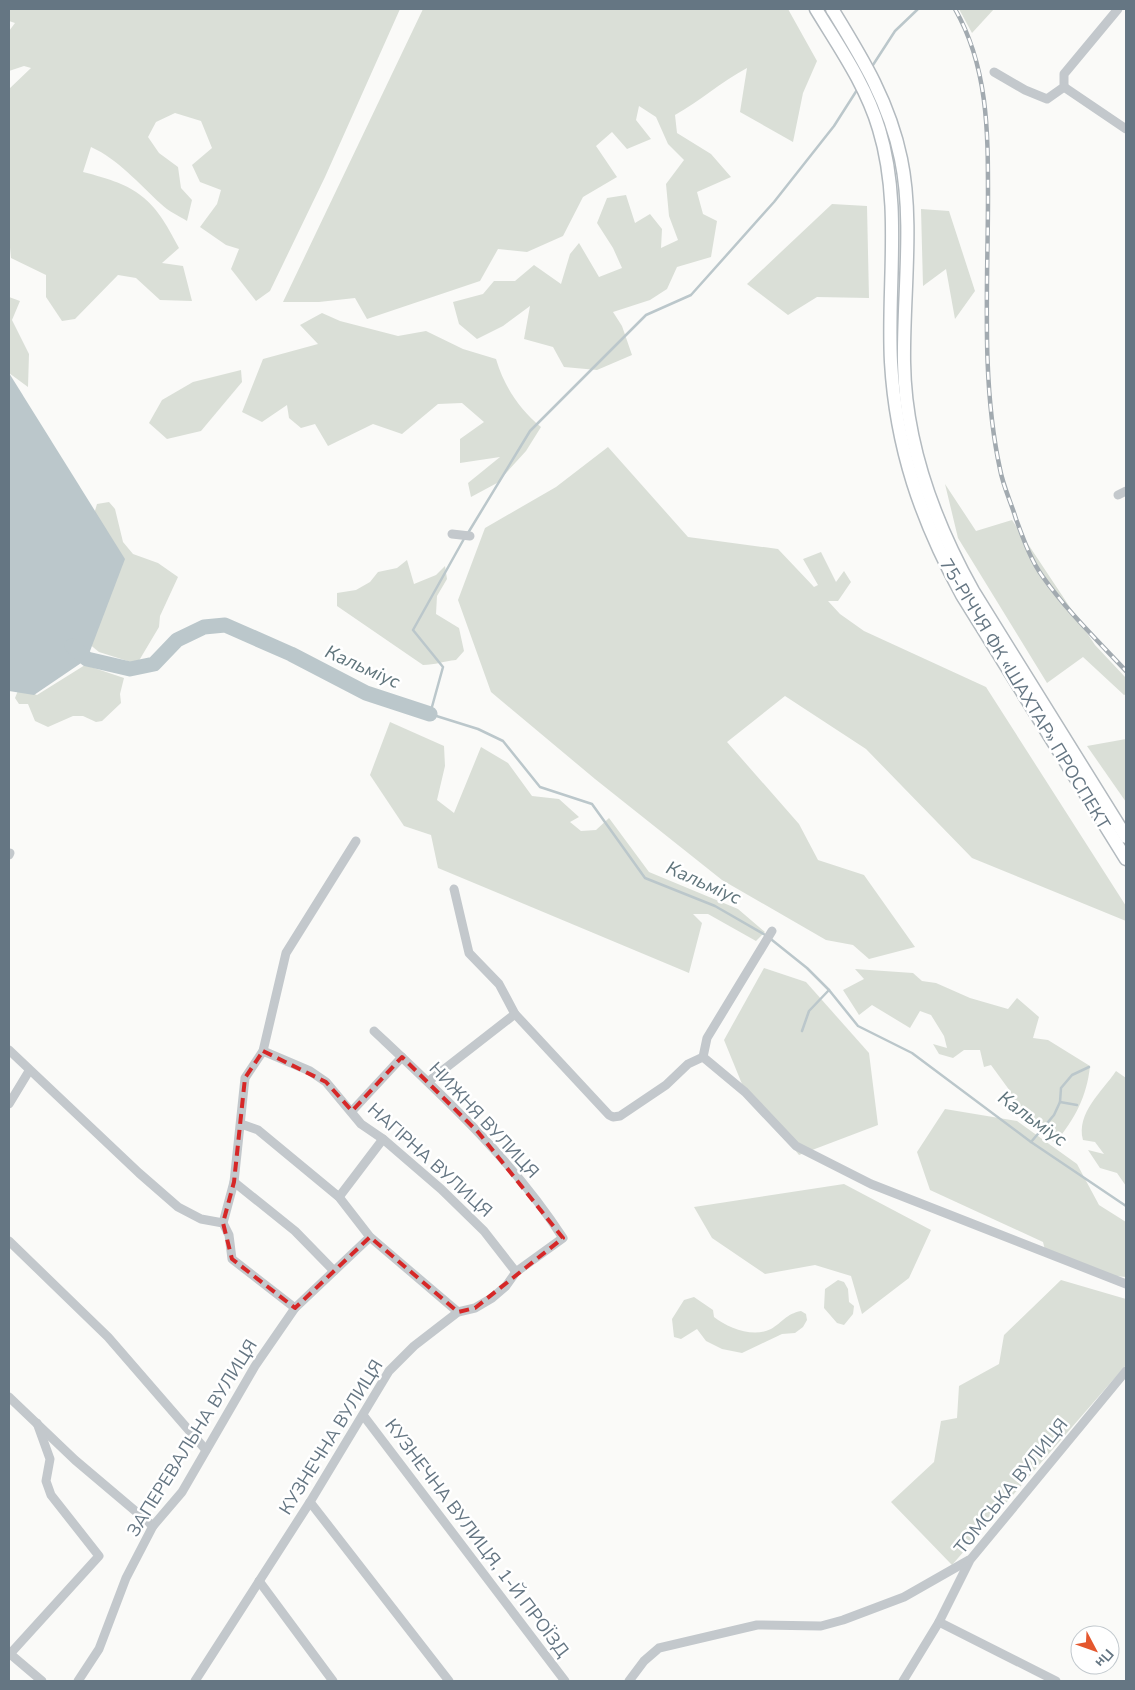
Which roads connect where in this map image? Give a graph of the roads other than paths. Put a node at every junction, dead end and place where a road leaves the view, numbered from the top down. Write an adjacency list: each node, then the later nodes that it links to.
1 (816, 9): 11 (main road, 75-РІЧЧЯ ФК «ШАХТАР» ПРОСПЕКТ)
2 (832, 9): 9 (main road, 75-РІЧЧЯ ФК «ШАХТАР» ПРОСПЕКТ)
3 (1118, 9): 5 (street)
4 (994, 72): 5 (street)
5 (1064, 87): 6 (street)
6 (1126, 128)
7 (452, 534): 8 (street)
8 (470, 536)
9 (1126, 836)
10 (356, 841): 17 (street)
11 (1126, 858)
12 (454, 889): 14 (street)
13 (772, 931): 19 (street)
14 (515, 1014): 19 (street); 21 (street)
15 (374, 1031): 18 (street, НИЖНЯ ВУЛИЦЯ)
16 (9, 1050): 20 (street)
17 (263, 1051): 23 (street, НАГІРНА ВУЛИЦЯ); 24 (street)
18 (402, 1057): 21 (street, НИЖНЯ ВУЛИЦЯ); 23 (street)
19 (703, 1057): 34 (street)
20 (29, 1071): 22 (street); 28 (street)
21 (429, 1081): 30 (street, НИЖНЯ ВУЛИЦЯ)
22 (9, 1104)
23 (352, 1111): 25 (street, НАГІРНА ВУЛИЦЯ)
24 (241, 1124): 26 (street); 27 (street)
25 (383, 1139): 27 (street); 33 (street, НАГІРНА ВУЛИЦЯ)
26 (234, 1182): 28 (street); 32 (street)
27 (339, 1197): 29 (street)
28 (223, 1223): 35 (street)
29 (370, 1237): 32 (street, ЗАПЕРЕВАЛЬНА ВУЛИЦЯ); 36 (street)
30 (563, 1238): 33 (street, КУЗНЕЧНА ВУЛИЦЯ)
31 (9, 1242): 41 (street)
32 (334, 1270): 35 (street, ЗАПЕРЕВАЛЬНА ВУЛИЦЯ)
33 (516, 1272): 36 (street, КУЗНЕЧНА ВУЛИЦЯ)
34 (1126, 1284)
35 (295, 1308): 41 (street, ЗАПЕРЕВАЛЬНА ВУЛИЦЯ)
36 (458, 1312): 39 (street, КУЗНЕЧНА ВУЛИЦЯ)
37 (1126, 1371): 44 (street, ТОМСЬКА ВУЛИЦЯ)
38 (9, 1397): 40 (street)
39 (363, 1415): 42 (street, КУЗНЕЧНА ВУЛИЦЯ); 54 (street, КУЗНЕЧНА ВУЛИЦЯ, 1-Й ПРОЇЗД)
40 (37, 1423): 43 (street); 47 (street)
41 (206, 1450): 43 (street, ЗАПЕРЕВАЛЬНА ВУЛИЦЯ)
42 (310, 1502): 45 (street, КУЗНЕЧНА ВУЛИЦЯ); 53 (street)
43 (154, 1526): 50 (street, ЗАПЕРЕВАЛЬНА ВУЛИЦЯ)
44 (970, 1560): 46 (street, ТОМСЬКА ВУЛИЦЯ); 55 (street)
45 (259, 1581): 51 (street, КУЗНЕЧНА ВУЛИЦЯ); 52 (street)
46 (939, 1622): 48 (street); 56 (street, ТОМСЬКА ВУЛИЦЯ)
47 (9, 1654): 49 (street)
48 (1042, 1679): 57 (street)
49 (42, 1681)
50 (78, 1681)
51 (195, 1681)
52 (332, 1681)
53 (449, 1681)
54 (565, 1681)
55 (629, 1681)
56 (903, 1681)
57 (1056, 1681)

